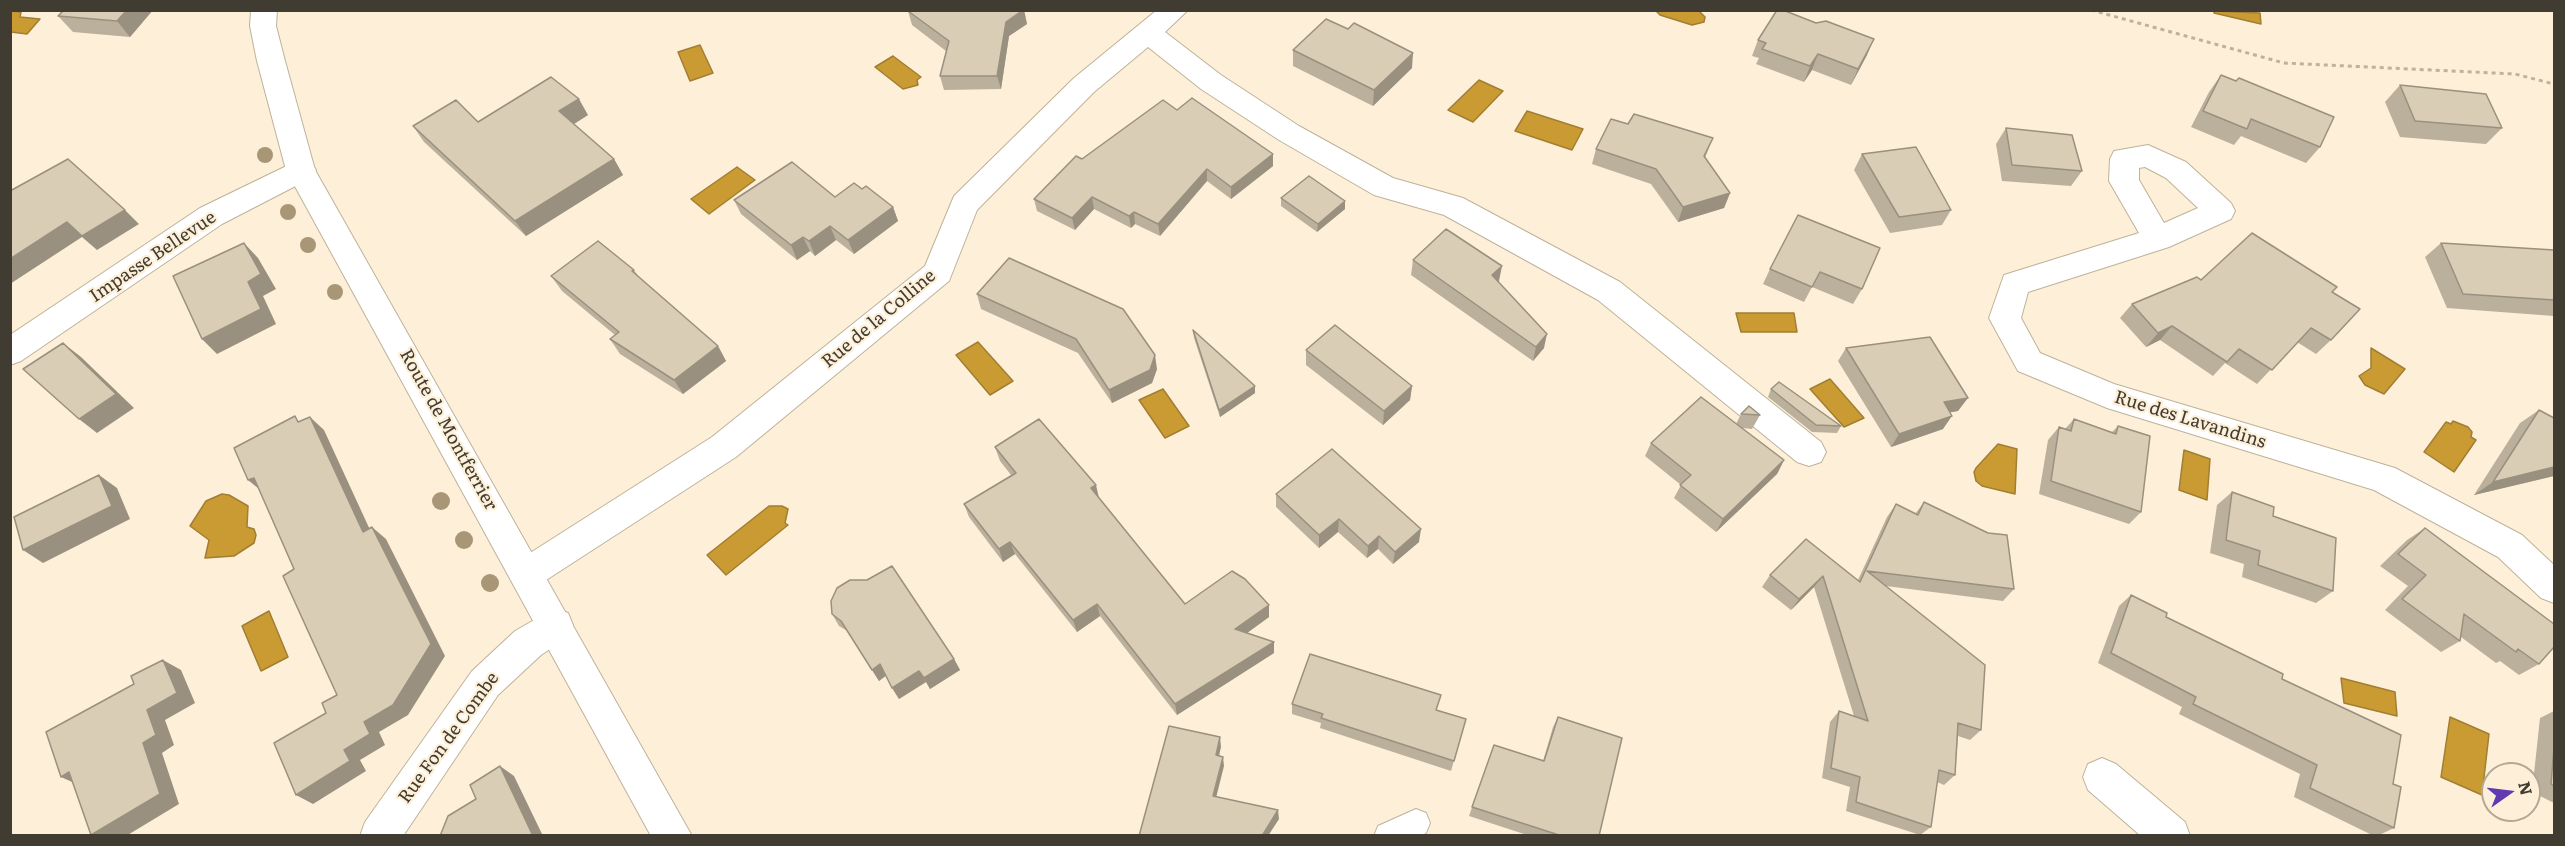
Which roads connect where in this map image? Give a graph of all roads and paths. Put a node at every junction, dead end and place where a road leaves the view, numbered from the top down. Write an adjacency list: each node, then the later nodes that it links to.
1 (264, 10): 6 (street, Route de Montferrier)
2 (1175, 10): 4 (street, Rue de la Colline)
3 (2091, 10): 5 (path)
4 (1148, 33): 9 (street); 10 (street, Rue de la Colline)
5 (2554, 84)
6 (301, 170): 8 (street, Impasse Bellevue); 10 (street, Route de Montferrier)
7 (2158, 239): 11 (street, Rue des Lavandins)
8 (10, 352)
9 (1809, 452)
10 (528, 573): 12 (street, Route de Montferrier)
11 (2554, 587)
12 (555, 625): 15 (street, Rue Fon de Combe); 16 (street, Route de Montferrier)
13 (2102, 777): 18 (street)
14 (1416, 823): 17 (lane)
15 (379, 836)
16 (673, 836)
17 (1388, 836)
18 (2171, 836)

